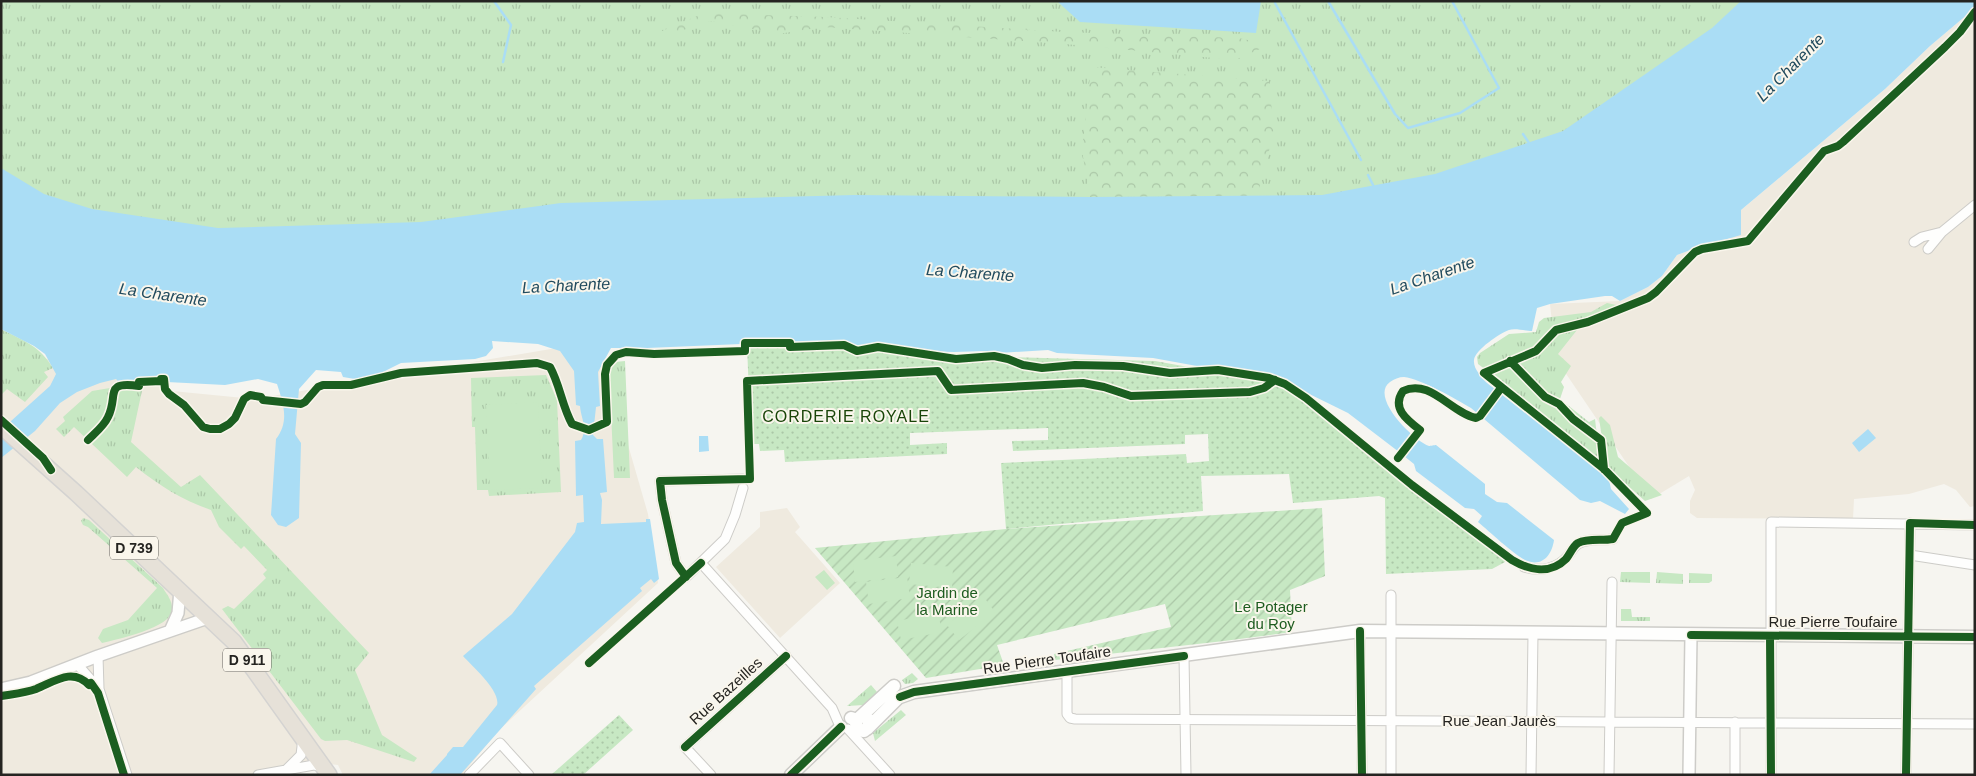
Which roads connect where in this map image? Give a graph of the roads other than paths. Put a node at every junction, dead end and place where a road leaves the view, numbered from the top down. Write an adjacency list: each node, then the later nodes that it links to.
1 (1975, 205): 2 (street)
2 (1942, 232): 3 (street); 4 (street)
3 (1914, 242)
4 (1928, 250)
5 (1, 426): 14 (main road, D 739)
6 (1910, 523): 7 (street); 9 (street); 23 (street)
7 (1975, 525)
8 (1613, 539): 12 (street)
9 (1910, 555): 11 (street); 24 (street)
10 (701, 564): 10 (street); 27 (street)
11 (1975, 565)
12 (1524, 567)
13 (1612, 582): 21 (street)
14 (180, 590): 16 (main road, D 911); 17 (street)
15 (1391, 595): 18 (street)
16 (208, 618): 17 (street); 44 (main road, D 911)
17 (170, 630): 26 (street)
18 (1391, 630): 19 (main road, Rue Pierre Toufaire); 20 (main road, Rue Pierre Toufaire); 35 (street)
19 (1360, 631): 28 (main road, Rue Pierre Toufaire); 34 (street)
20 (1533, 634): 21 (main road, Rue Pierre Toufaire); 36 (street)
21 (1611, 634): 22 (main road, Rue Pierre Toufaire); 37 (street)
22 (1691, 634): 23 (main road, Rue Pierre Toufaire); 38 (street)
23 (1770, 636): 24 (main road, Rue Pierre Toufaire); 40 (street)
24 (1908, 636): 25 (main road, Rue Pierre Toufaire); 41 (street)
25 (1975, 638)
26 (98, 656): 29 (street); 32 (street)
27 (786, 656): 43 (street); 52 (street, Rue Bazeilles)
28 (1184, 656): 30 (main road, Rue Pierre Toufaire); 33 (street)
29 (77, 664): 31 (street); 32 (street)
30 (1067, 672): 33 (street, Rue Jean Jaurès); 43 (main road, Rue Pierre Toufaire)
31 (1, 689)
32 (99, 689): 48 (street)
33 (1185, 719): 34 (street, Rue Jean Jaurès); 55 (street)
34 (1361, 720): 35 (street, Rue Jean Jaurès); 56 (street)
35 (1391, 720): 36 (street, Rue Jean Jaurès); 57 (street)
36 (1532, 721): 37 (street, Rue Jean Jaurès); 58 (street)
37 (1610, 722): 38 (street, Rue Jean Jaurès); 59 (street)
38 (1690, 722): 39 (street, Rue Jean Jaurès); 60 (street)
39 (1735, 722): 40 (street, Rue Jean Jaurès); 61 (street)
40 (1771, 722): 41 (street, Rue Jean Jaurès); 62 (street)
41 (1907, 723): 42 (street, Rue Jean Jaurès); 63 (street)
42 (1975, 724)
43 (853, 725): 45 (street); 45 (street); 53 (main road)
44 (305, 748): 46 (main road, D 911); 47 (street)
45 (867, 748): 54 (street)
46 (322, 768): 47 (street)
47 (287, 769): 49 (street)
48 (126, 775)
49 (258, 775)
50 (469, 775): 51 (street)
51 (529, 775)
52 (710, 775)
53 (791, 775)
54 (890, 775)
55 (1186, 775)
56 (1362, 775)
57 (1391, 775)
58 (1531, 775)
59 (1609, 775)
60 (1689, 775)
61 (1735, 775)
62 (1771, 775)
63 (1906, 775)

